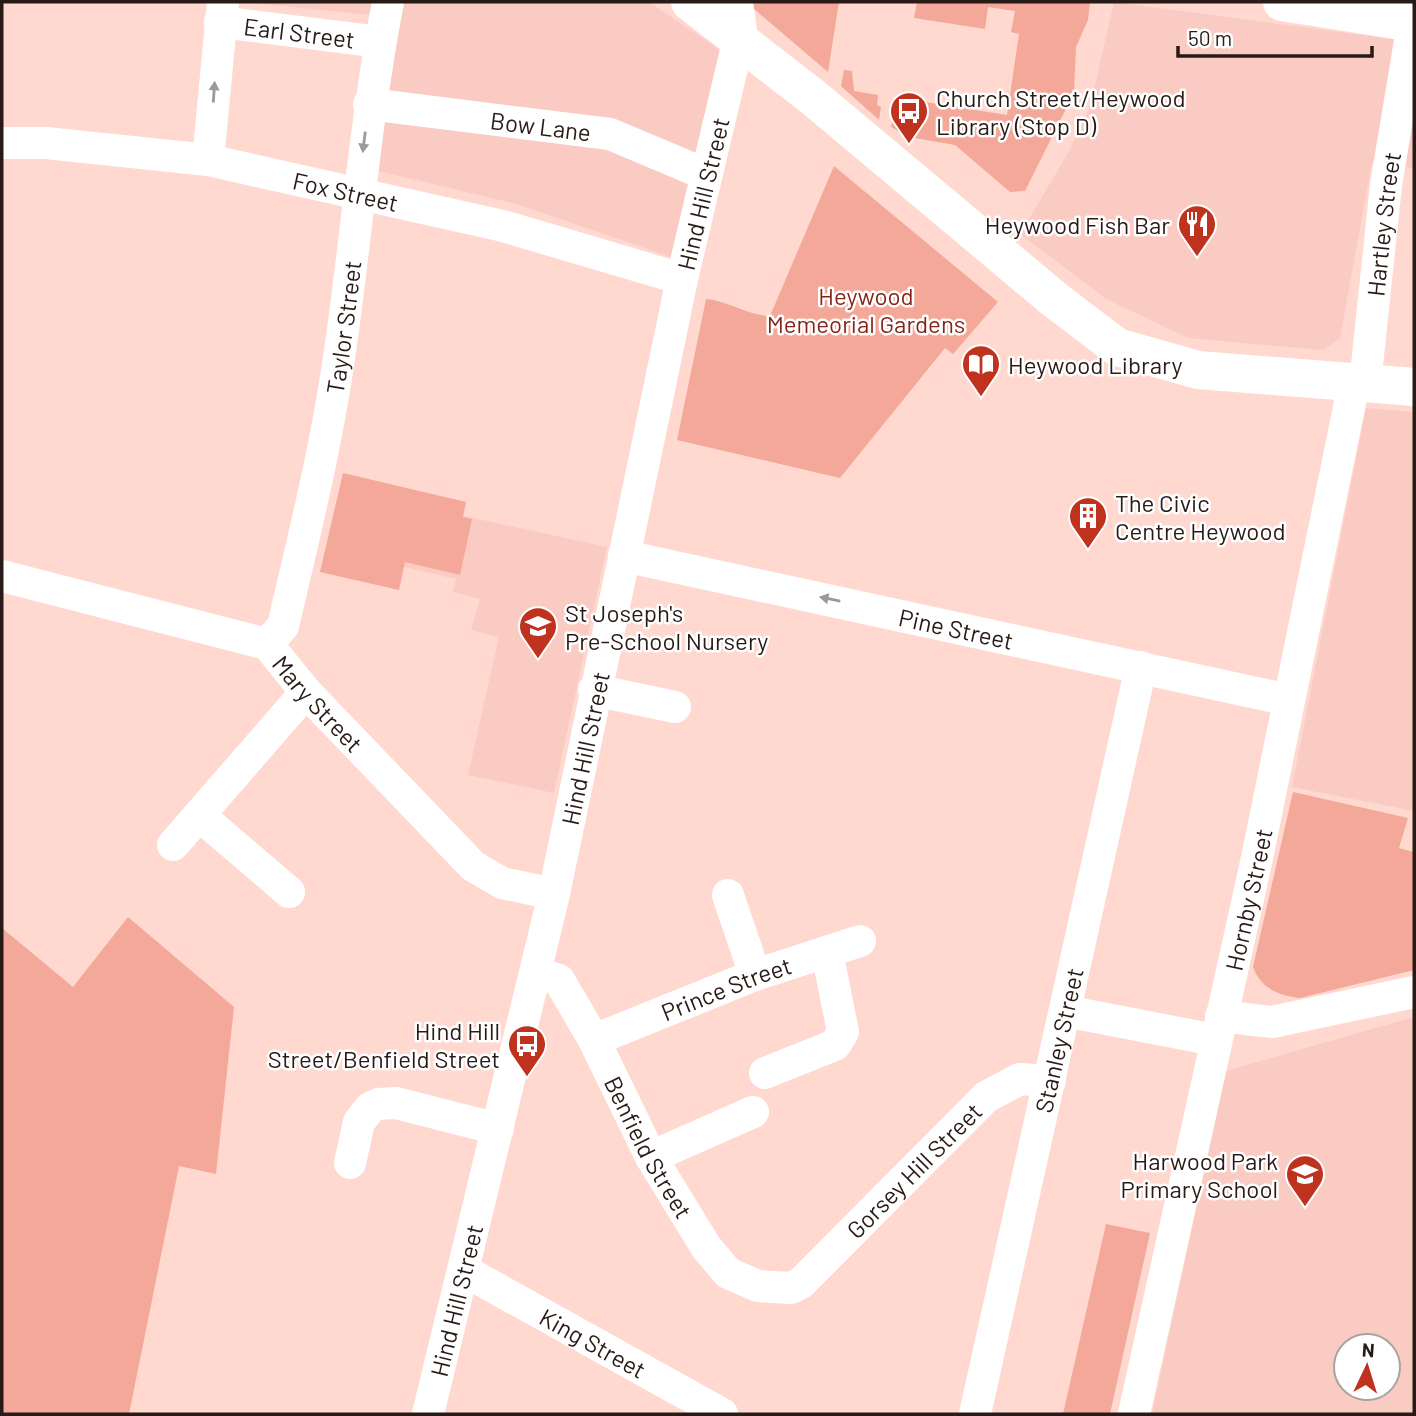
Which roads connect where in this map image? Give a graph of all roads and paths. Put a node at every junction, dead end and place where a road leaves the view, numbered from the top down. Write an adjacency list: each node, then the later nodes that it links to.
1 (388, 2): 7 (street, Taylor Street)
2 (690, 2): 5 (main road)
3 (1282, 2): 6 (main road)
4 (222, 12): 7 (street, Earl Street); 10 (street, one-way to 4)
5 (737, 20): 11 (street, Hind Hill Street); 14 (main road)
6 (1413, 23): 14 (street, Hartley Street)
7 (380, 42): 8 (street, Taylor Street)
8 (369, 104): 11 (street, Bow Lane); 12 (street, Taylor Street, one-way to 12)
9 (2, 143): 10 (street, Fox Street)
10 (208, 160): 12 (street, Fox Street)
11 (705, 174): 13 (street, Hind Hill Street)
12 (358, 193): 13 (street, Fox Street); 18 (street, Taylor Street)
13 (682, 279): 16 (street, Hind Hill Street)
14 (1360, 383): 15 (main road); 22 (street, Hornby Street)
15 (1414, 387)
16 (624, 556): 19 (street, Pine Street, one-way to 16); 20 (street, Hind Hill Street)
17 (2, 576): 18 (street, Mary Street)
18 (267, 644): 21 (street, Mary Street)
19 (1142, 667): 22 (street, Pine Street); 34 (street, Stanley Street)
20 (594, 690): 23 (street); 27 (street, Hind Hill Street)
21 (306, 692): 24 (street); 27 (street, Mary Street)
22 (1289, 699): 35 (street, Hornby Street)
23 (675, 707)
24 (199, 815): 25 (street); 26 (street)
25 (173, 845)
26 (289, 892)
27 (554, 894): 31 (street, Hind Hill Street)
28 (728, 895): 32 (street)
29 (860, 941): 30 (street, Prince Street)
30 (827, 952): 32 (street, Prince Street); 37 (street)
31 (536, 972): 36 (street, Benfield Street); 40 (street, Hind Hill Street)
32 (755, 975): 36 (street, Prince Street)
33 (1414, 992): 35 (street)
34 (1065, 1011): 35 (street); 38 (street, Stanley Street)
35 (1218, 1028): 48 (street, Hornby Street)
36 (594, 1040): 41 (street, Benfield Street)
37 (765, 1073)
38 (1049, 1082): 44 (street, Gorsey Hill Street); 47 (street, Stanley Street)
39 (753, 1112): 41 (street)
40 (498, 1129): 42 (street); 43 (street, Hind Hill Street)
41 (651, 1157): 44 (street, Benfield Street)
42 (350, 1163)
43 (463, 1270): 45 (street, Hind Hill Street); 46 (street, King Street)
44 (791, 1288)
45 (428, 1414)
46 (722, 1414)
47 (975, 1414)
48 (1134, 1414)

